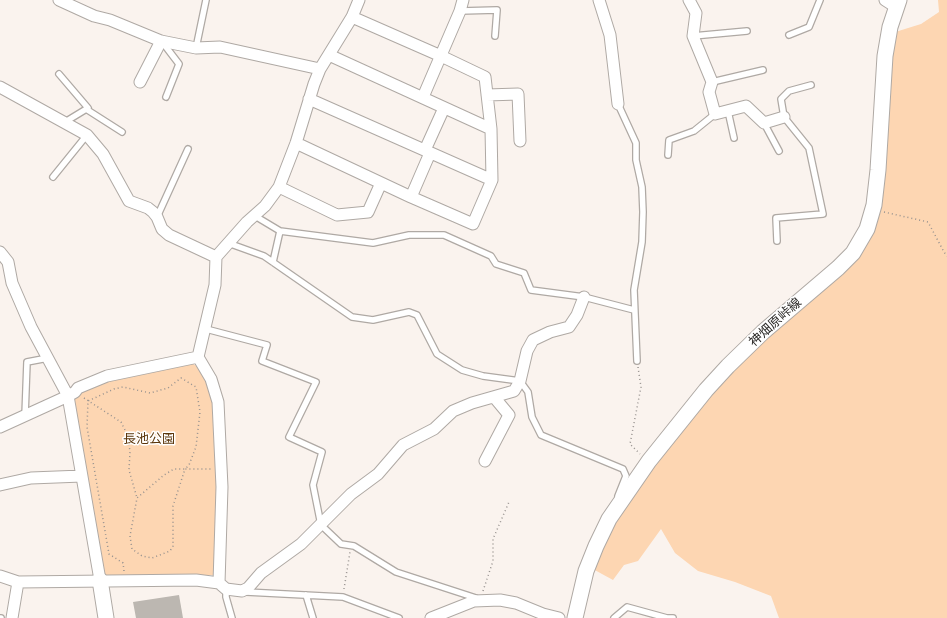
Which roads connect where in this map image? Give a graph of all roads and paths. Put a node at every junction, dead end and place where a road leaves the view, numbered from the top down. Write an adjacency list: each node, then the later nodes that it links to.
1 (59, 0): 15 (street)
2 (206, 0): 16 (lane)
3 (359, 0): 10 (street)
4 (463, 0): 9 (street)
5 (599, 0): 30 (street)
6 (689, 0): 14 (street)
7 (820, 0): 12 (lane)
8 (893, 2): 76 (street, 神畑原峠線)
9 (460, 11): 13 (lane); 18 (street)
10 (352, 17): 17 (street); 18 (street)
11 (747, 31): 14 (lane)
12 (789, 35)
13 (495, 36)
14 (693, 36): 23 (street)
15 (161, 41): 16 (street); 22 (street); 27 (lane)
16 (196, 48): 19 (street)
17 (329, 55): 19 (street); 28 (street)
18 (441, 56): 26 (street); 28 (street)
19 (320, 69): 29 (street)
20 (763, 70): 23 (lane)
21 (59, 74): 32 (lane)
22 (140, 82)
23 (712, 82): 34 (street)
24 (811, 85): 35 (lane)
25 (0, 87): 36 (street)
26 (487, 95): 38 (street); 42 (street)
27 (166, 97)
28 (423, 97): 31 (street)
29 (309, 99): 43 (street); 45 (street)
30 (618, 104): 64 (lane)
31 (444, 108): 38 (street); 45 (street)
32 (86, 110): 36 (lane); 39 (lane)
33 (728, 111): 34 (street); 37 (street); 41 (lane)
34 (715, 114): 47 (lane)
35 (784, 118): 37 (street); 57 (lane)
36 (65, 122): 40 (street)
37 (764, 123): 46 (lane)
38 (491, 129): 49 (street)
39 (122, 132)
40 (87, 135): 48 (lane); 55 (street)
41 (734, 138)
42 (520, 141)
43 (296, 144): 50 (street); 51 (street)
44 (188, 149): 55 (lane)
45 (428, 151): 49 (street); 52 (street)
46 (779, 151)
47 (668, 155)
48 (53, 177)
49 (492, 180): 52 (street)
50 (380, 183): 51 (street); 52 (street)
51 (279, 187): 54 (street)
52 (411, 197)
53 (882, 212): 60 (path)
54 (255, 216): 56 (lane); 58 (street)
55 (157, 217): 61 (street)
56 (280, 231): 62 (lane); 63 (lane)
57 (777, 241)
58 (228, 243): 61 (street); 62 (lane)
59 (0, 252): 67 (street)
60 (947, 256)
61 (216, 257): 65 (street)
62 (273, 262): 69 (lane)
63 (584, 297): 64 (lane); 69 (street)
64 (634, 310): 68 (lane)
65 (206, 329): 66 (street); 84 (lane)
66 (198, 357): 70 (street); 78 (street)
67 (48, 358): 70 (street); 73 (lane)
68 (637, 361): 76 (path)
69 (520, 381): 71 (street); 82 (lane)
70 (68, 396): 73 (street); 79 (street)
71 (494, 397): 75 (street); 84 (street)
72 (88, 401): 77 (path); 81 (path); 86 (path)
73 (25, 416): 74 (street)
74 (0, 427)
75 (485, 461)
76 (648, 463): 82 (street, 神畑原峠線)
77 (185, 469): 78 (path); 81 (path); 81 (path)
78 (222, 469): 90 (street)
79 (82, 476): 80 (street); 88 (street)
80 (0, 485)
81 (137, 498)
82 (622, 501): 102 (street, 神畑原峠線)
83 (510, 502): 94 (path)
84 (321, 525): 85 (lane); 91 (street)
85 (351, 546): 93 (path); 94 (lane)
86 (123, 563)
87 (0, 576): 89 (street)
88 (100, 580): 89 (street); 90 (street); 96 (street)
89 (18, 582): 95 (street)
90 (222, 586): 91 (street); 97 (lane)
91 (242, 591): 92 (lane)
92 (306, 595): 93 (lane); 98 (lane)
93 (342, 597): 99 (lane)
94 (480, 600): 100 (street); 101 (street)
95 (12, 618)
96 (106, 618)
97 (232, 618)
98 (313, 618)
99 (399, 618)
100 (431, 618)
101 (559, 618)
102 (575, 618)
103 (614, 618): 104 (lane)
104 (673, 618)

